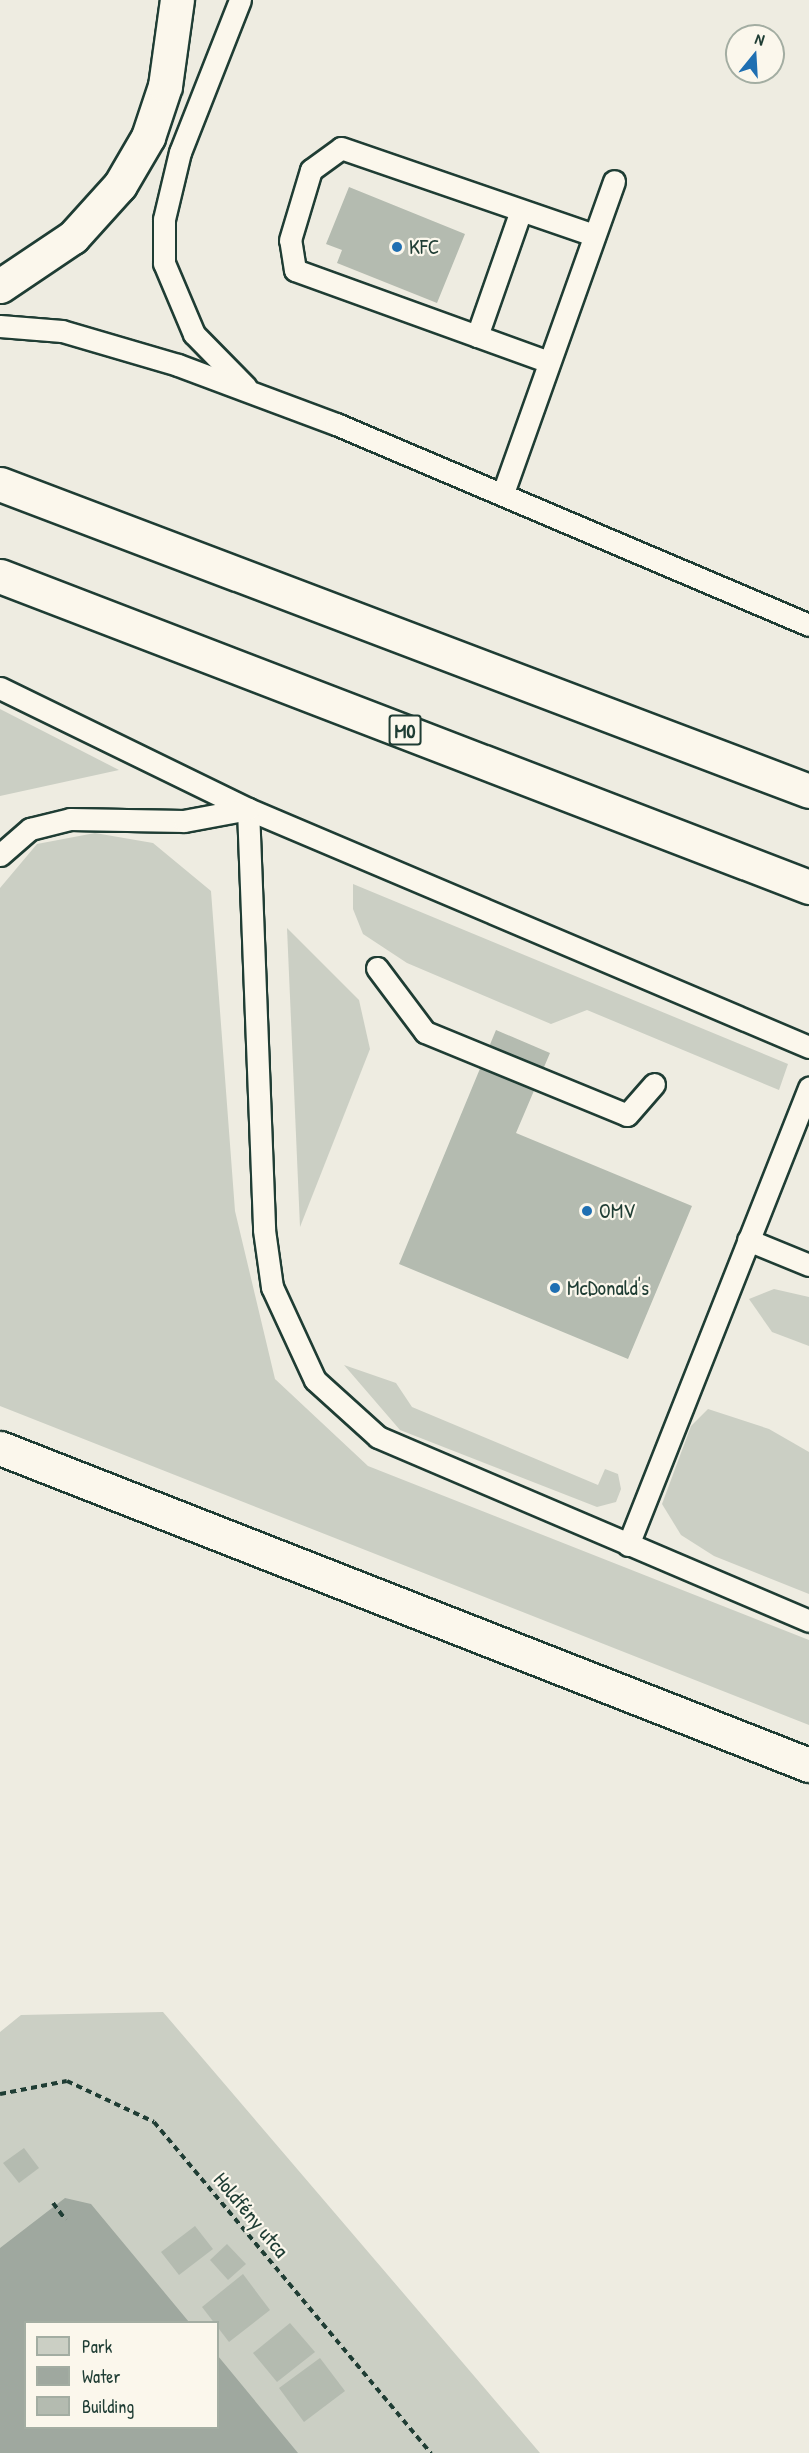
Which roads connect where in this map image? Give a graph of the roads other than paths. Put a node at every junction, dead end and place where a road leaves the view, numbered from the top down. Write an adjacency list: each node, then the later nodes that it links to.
1 (177, 0): 6 (highway)
2 (240, 0): 10 (lane)
3 (614, 181): 5 (lane)
4 (520, 213): 5 (lane); 8 (lane); 8 (lane)
5 (594, 235): 9 (lane)
6 (0, 286)
7 (0, 326): 10 (lane)
8 (477, 336): 9 (lane)
9 (549, 362): 12 (lane)
10 (250, 392): 12 (lane)
11 (0, 484): 16 (highway)
12 (502, 493): 14 (lane)
13 (0, 576): 19 (highway, M0)
14 (809, 625)
15 (0, 688): 17 (lane)
16 (809, 791)
17 (248, 809): 18 (lane); 21 (lane); 27 (lane)
18 (0, 855)
19 (809, 887)
20 (377, 968): 22 (lane)
21 (809, 1047)
22 (654, 1084)
23 (809, 1087): 24 (lane)
24 (748, 1240): 25 (lane); 27 (lane)
25 (809, 1265)
26 (0, 1448): 29 (highway)
27 (628, 1545): 28 (lane)
28 (809, 1621)
29 (809, 1766)

